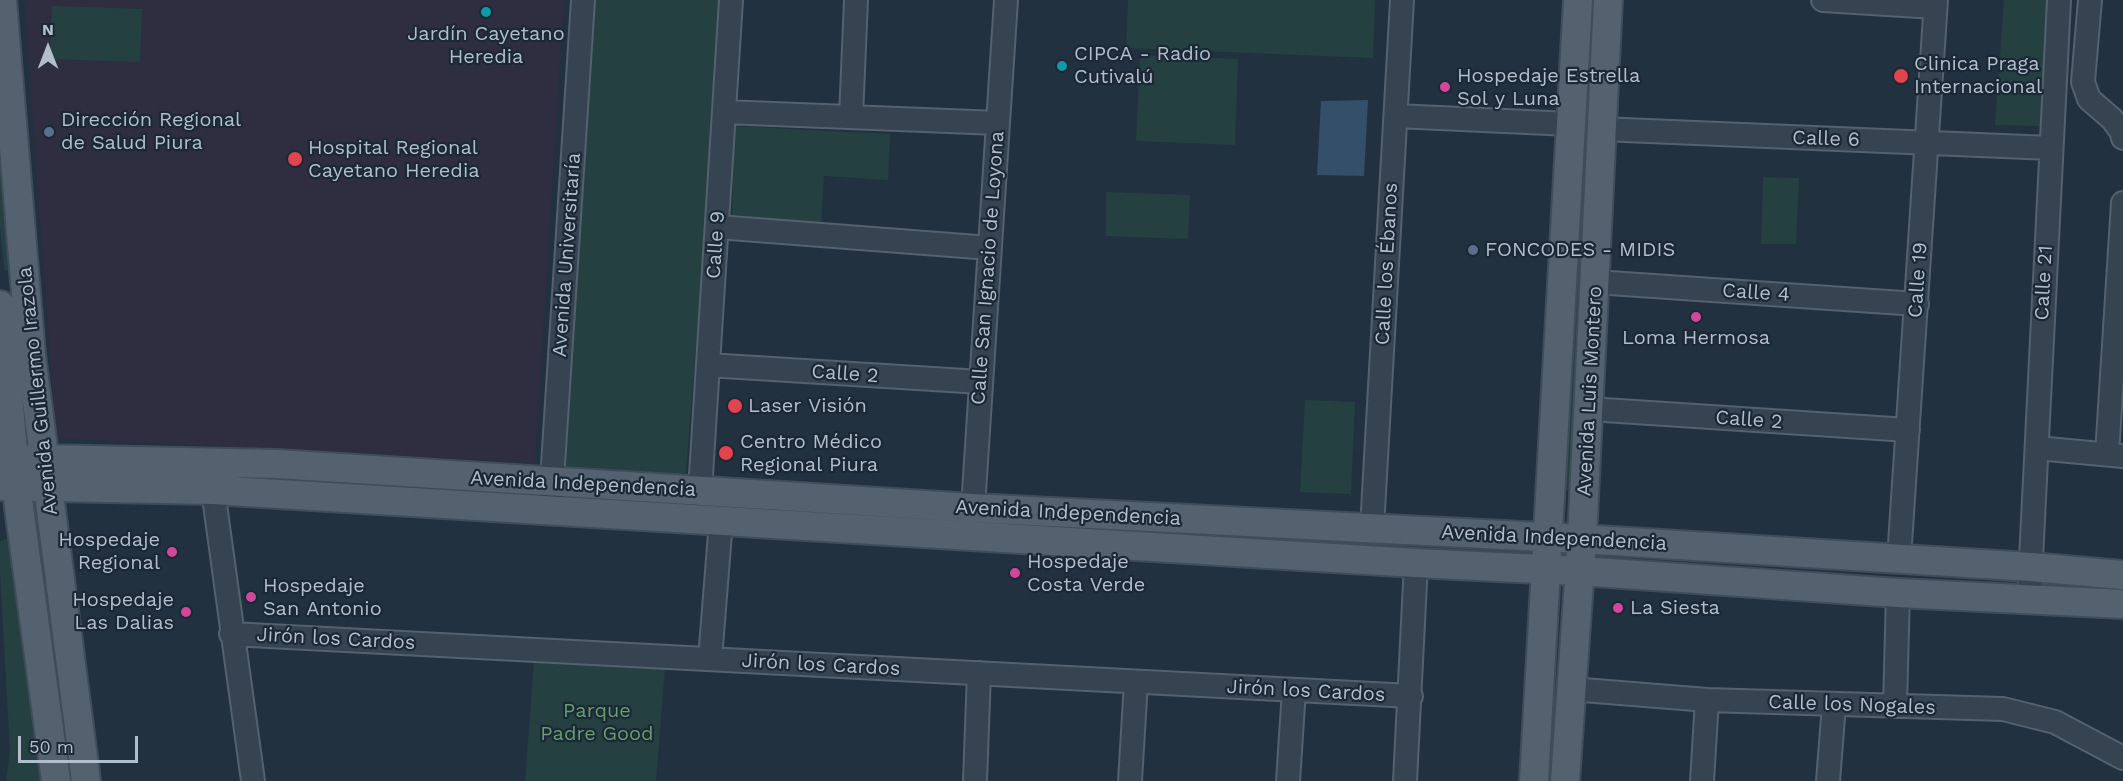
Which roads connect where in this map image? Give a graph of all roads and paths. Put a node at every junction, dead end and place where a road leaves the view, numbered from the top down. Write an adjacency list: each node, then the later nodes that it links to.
1 (2, 0): 26 (main road, Avenida Guillermo Irazola)
2 (583, 0): 37 (street, Avenida Universitaría)
3 (731, 0): 13 (street, Calle 9)
4 (856, 0): 15 (street)
5 (1006, 0): 16 (street, Calle San Ignacio de Loyona)
6 (1402, 0): 14 (street, Calle los Ébanos)
7 (1578, 0): 17 (main road, Avenida Luis Montero)
8 (1608, 0): 18 (main road, Avenida Luis Montero)
9 (1823, 0): 12 (street)
10 (2059, 0): 21 (street, Calle 21)
11 (2090, 0): 19 (street)
12 (1936, 3): 20 (street, Calle 19)
13 (724, 112): 15 (street); 23 (street, Calle 9)
14 (1396, 116): 17 (street); 43 (street, Calle los Ébanos)
15 (851, 117): 16 (street)
16 (998, 123): 24 (street, Calle San Ignacio de Loyona)
17 (1570, 124): 45 (main road, Avenida Luis Montero)
18 (1601, 129): 20 (street, Calle 6); 25 (main road, Avenida Luis Montero)
19 (2123, 138)
20 (1927, 143): 21 (street, Calle 6); 27 (street, Calle 19)
21 (2050, 148): 33 (street, Calle 21)
22 (2123, 203): 34 (street)
23 (717, 227): 24 (street); 29 (street, Calle 9)
24 (990, 248): 30 (street, Calle San Ignacio de Loyona)
25 (1595, 282): 27 (street, Calle 4); 31 (main road, Avenida Luis Montero)
26 (13, 286): 35 (main road, Avenida Guillermo Irazola)
27 (1917, 304): 32 (street, Calle 19)
28 (0, 305): 36 (main road, Avenida Guillermo Irazola)
29 (708, 366): 30 (street, Calle 2); 39 (street, Calle 9)
30 (981, 382): 40 (street, Calle San Ignacio de Loyona)
31 (1589, 409): 32 (street, Calle 2); 46 (main road, Avenida Luis Montero)
32 (1908, 430): 47 (street, Calle 19)
33 (2037, 448): 34 (street); 49 (street, Calle 21)
34 (2115, 455)
35 (45, 472): 36 (main road, Avenida Independencia); 37 (main road, Avenida Independencia); 38 (main road, Avenida Independencia); 68 (main road, Avenida Guillermo Irazola)
36 (7, 473): 67 (main road, Avenida Guillermo Irazola)
37 (552, 483): 39 (main road, Avenida Independencia); 41 (street, Avenida Universitaría)
38 (213, 490): 41 (main road, Avenida Independencia); 56 (street)
39 (700, 491): 40 (main road, Avenida Independencia)
40 (973, 508): 43 (main road, Avenida Independencia); 44 (street, Calle San Ignacio de Loyona)
41 (550, 511): 42 (main road, Avenida Independencia)
42 (721, 521): 44 (main road, Avenida Independencia); 57 (street)
43 (1372, 528): 45 (main road, Avenida Independencia)
44 (971, 536): 48 (main road, Avenida Independencia)
45 (1549, 537): 46 (main road, Avenida Independencia); 50 (main road, Avenida Luis Montero)
46 (1582, 539): 47 (main road, Avenida Independencia); 51 (main road, Avenida Luis Montero)
47 (1899, 560): 49 (main road, Avenida Independencia)
48 (1416, 563): 50 (main road, Avenida Independencia); 62 (street)
49 (2031, 567): 52 (main road, Avenida Independencia); 54 (street, Calle 21)
50 (1547, 569): 51 (main road, Avenida Independencia); 74 (main road, Avenida Luis Montero)
51 (1580, 571): 53 (main road, Avenida Independencia); 60 (main road, Avenida Luis Montero)
52 (2123, 575)
53 (1898, 593): 54 (main road, Avenida Independencia); 65 (street)
54 (2029, 600): 55 (main road, Avenida Independencia)
55 (2123, 604)
56 (231, 634): 57 (street, Jirón los Cardos); 69 (street)
57 (710, 659): 58 (street, Jirón los Cardos)
58 (979, 673): 59 (street, Jirón los Cardos); 70 (street)
59 (1136, 682): 61 (street, Jirón los Cardos); 71 (street)
60 (1570, 689): 63 (street, Calle los Nogales); 75 (main road, Avenida Luis Montero)
61 (1294, 690): 62 (street, Jirón los Cardos); 72 (street)
62 (1411, 696): 73 (street)
63 (1707, 700): 64 (street, Calle los Nogales); 76 (street)
64 (1834, 705): 65 (street, Calle los Nogales); 77 (street)
65 (1895, 706): 66 (street, Calle los Nogales)
66 (2123, 758)
67 (56, 781)
68 (86, 781)
69 (253, 781)
70 (975, 781)
71 (1130, 781)
72 (1288, 781)
73 (1405, 781)
74 (1534, 781)
75 (1565, 781)
76 (1702, 781)
77 (1828, 781)

